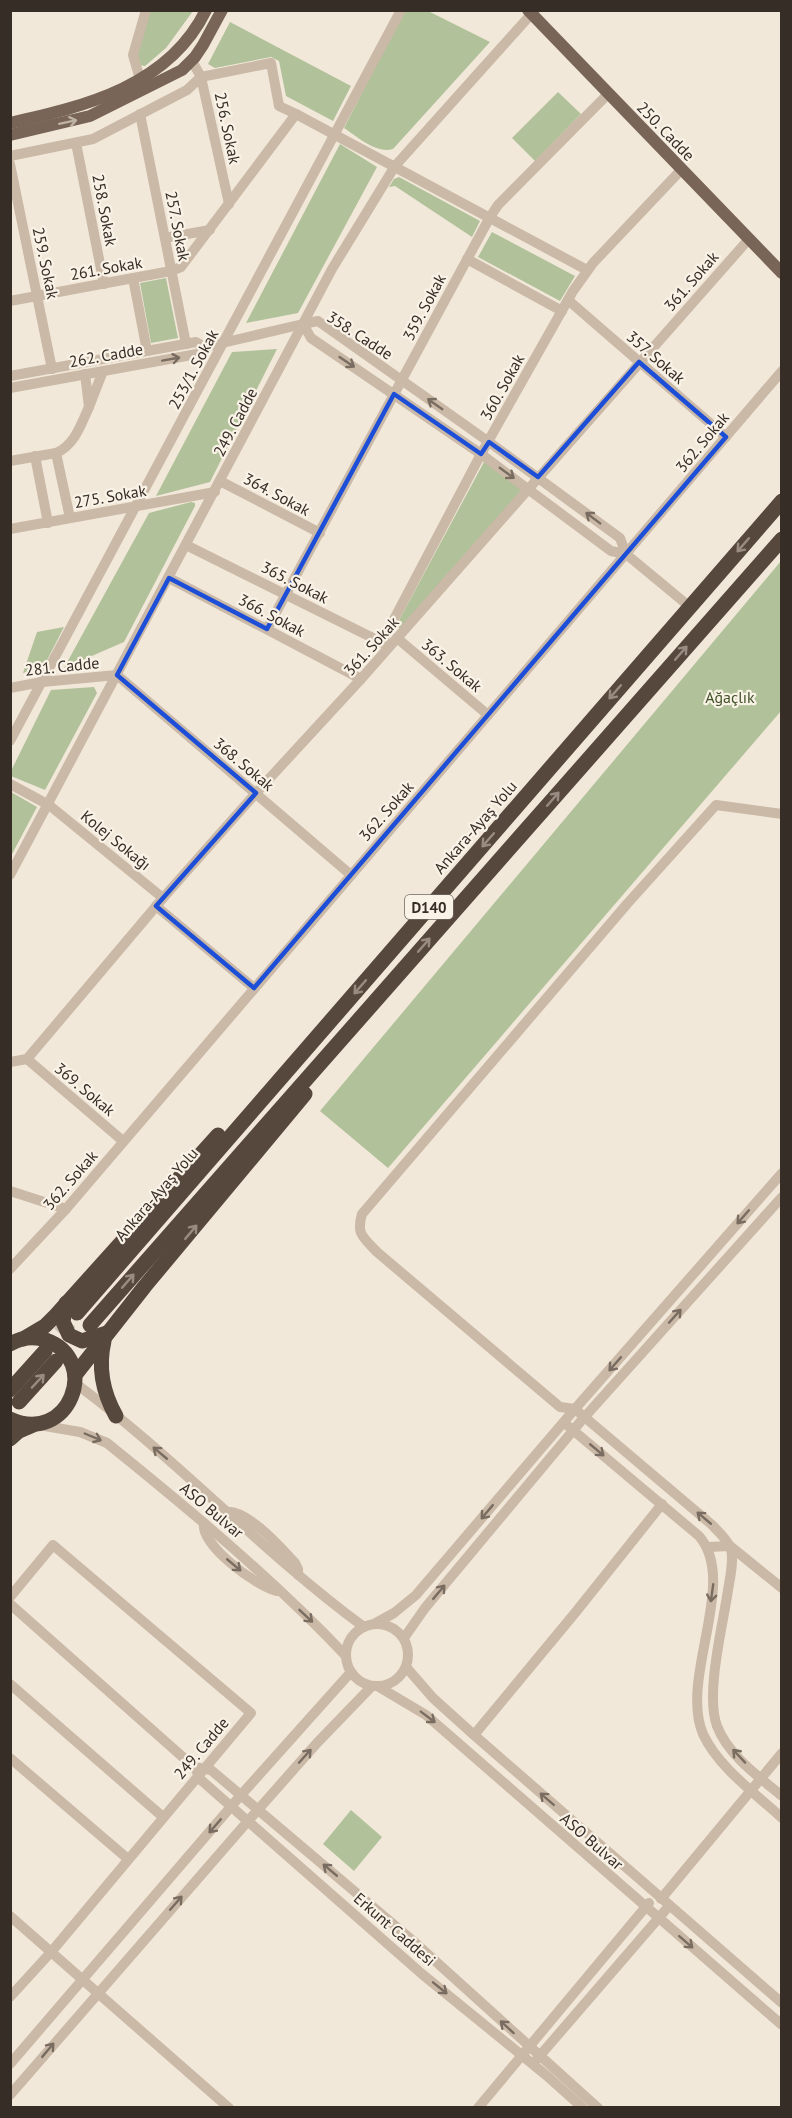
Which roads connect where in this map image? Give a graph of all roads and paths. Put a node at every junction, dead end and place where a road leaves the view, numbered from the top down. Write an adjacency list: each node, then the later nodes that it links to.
1 (206, 10): 6 (main road)
2 (222, 10): 7 (main road)
3 (401, 10): 14 (street, 253/1. Sokak)
4 (144, 11): 9 (street)
5 (532, 12): 10 (main road, 250. Cadde); 19 (street, 249. Cadde)
6 (180, 49): 7 (main road); 9 (main road)
7 (192, 61): 8 (street, 256. Sokak); 15 (main road, one-way to 7)
8 (201, 77): 11 (street); 12 (street); 21 (street, 256. Sokak)
9 (140, 79): 13 (main road)
10 (608, 94): 20 (main road, 250. Cadde); 22 (street, 359. Sokak)
11 (140, 114): 16 (street); 24 (street, 257. Sokak)
12 (296, 114): 14 (street); 21 (street)
13 (10, 123)
14 (336, 134): 19 (street); 37 (street, 253/1. Sokak)
15 (10, 135)
16 (76, 143): 17 (street); 31 (street, 258. Sokak)
17 (10, 156)
18 (10, 164): 32 (street, 259. Sokak)
19 (394, 166): 22 (street); 36 (street, 249. Cadde)
20 (681, 170): 25 (main road, 250. Cadde); 27 (street, 360. Sokak)
21 (229, 204): 23 (street)
22 (490, 217): 26 (street, 359. Sokak); 27 (street)
23 (210, 230): 24 (street); 28 (street)
24 (165, 238): 28 (street, 257. Sokak)
25 (748, 240): 29 (main road, 250. Cadde); 41 (street, 361. Sokak)
26 (467, 260): 35 (street); 47 (street, 359. Sokak)
27 (587, 270): 33 (street, 360. Sokak)
28 (171, 271): 30 (street, 261. Sokak); 38 (street, 257. Sokak)
29 (782, 273)
30 (133, 278): 31 (street, 261. Sokak); 40 (street)
31 (104, 284): 32 (street, 261. Sokak)
32 (38, 296): 34 (street, 261. Sokak); 42 (street, 259. Sokak)
33 (568, 300): 35 (street, 360. Sokak); 41 (street, 357. Sokak)
34 (10, 301)
35 (562, 311): 52 (street, 360. Sokak)
36 (303, 324): 37 (street, 262. Cadde); 47 (street, 358. Cadde); 49 (street, 358. Cadde, one-way to 49); 58 (street, 249. Cadde)
37 (224, 342): 39 (street, 262. Cadde); 62 (street, 253/1. Sokak)
38 (186, 344): 39 (street, 262. Cadde); 40 (street, 262. Cadde)
39 (205, 347): 43 (street, 262. Cadde, one-way to 39)
40 (147, 351): 42 (street, 262. Cadde)
41 (639, 362): 51 (street, 357. Sokak); 57 (street, 361. Sokak)
42 (52, 369): 46 (street, 262. Cadde)
43 (103, 371): 45 (street, 262. Cadde); 50 (street)
44 (782, 371): 51 (street, 362. Sokak)
45 (85, 374): 48 (street, 262. Cadde); 50 (street)
46 (10, 376)
47 (401, 380): 49 (street, 359. Sokak); 52 (street, 358. Cadde, one-way to 47)
48 (10, 388)
49 (394, 394): 54 (street, 358. Cadde); 66 (street, 359. Sokak)
50 (88, 407): 53 (street)
51 (726, 437): 69 (street, 362. Sokak)
52 (489, 442): 54 (street, 360. Sokak); 57 (street, 358. Cadde)
53 (56, 453): 55 (street); 63 (street)
54 (481, 454): 59 (street, 358. Cadde, one-way to 59); 74 (street, 360. Sokak)
55 (35, 456): 56 (street); 64 (street)
56 (10, 461)
57 (538, 477): 59 (street, 361. Sokak); 69 (street, 358. Cadde, one-way to 57)
58 (220, 481): 60 (street, 249. Cadde); 66 (street, 364. Sokak)
59 (529, 489): 69 (street, 358. Cadde); 74 (street, 361. Sokak)
60 (215, 492): 62 (street, 275. Sokak); 68 (street, 249. Cadde)
61 (782, 501): 72 (highway, Ankara-Ayaş Yolu / D140, one-way to 72)
62 (135, 506): 63 (street, 275. Sokak); 77 (street, 253/1. Sokak)
63 (70, 518): 64 (street, 275. Sokak)
64 (48, 523): 65 (street, 275. Sokak)
65 (12, 531)
66 (320, 533): 71 (street, 359. Sokak)
67 (782, 539): 91 (highway, D140, one-way to 67)
68 (186, 545): 70 (street, 249. Cadde); 71 (street, 365. Sokak)
69 (626, 554): 72 (street, 358. Cadde); 79 (street, 362. Sokak)
70 (169, 578): 73 (street, 366. Sokak); 75 (street, 249. Cadde)
71 (286, 594): 73 (street, 359. Sokak); 74 (street, 365. Sokak)
72 (690, 607): 98 (highway, Ankara-Ayaş Yolu / D140, one-way to 98)
73 (267, 629): 76 (street, 366. Sokak)
74 (390, 642): 76 (street, 361. Sokak); 79 (street, 363. Sokak)
75 (117, 675): 77 (street, 281. Cadde); 82 (street, 368. Sokak); 83 (street, 249. Cadde)
76 (361, 679): 82 (street, 361. Sokak)
77 (42, 682): 78 (street, 281. Cadde); 80 (street, 253/1. Sokak)
78 (10, 688)
79 (488, 715): 85 (street, 362. Sokak)
80 (10, 741)
81 (10, 784): 83 (street, Kolej Sokağı)
82 (256, 793): 85 (street, 368. Sokak); 87 (street, 361. Sokak)
83 (49, 805): 86 (street, 249. Cadde); 87 (street, Kolej Sokağı)
84 (782, 814): 105 (street)
85 (351, 875): 88 (street, 362. Sokak)
86 (10, 876)
87 (160, 902): 88 (street, Kolej Sokağı); 89 (street, 361. Sokak)
88 (254, 988): 92 (street, 362. Sokak)
89 (27, 1059): 90 (street); 92 (street, 369. Sokak)
90 (10, 1062)
91 (316, 1067): 99 (highway, D140, one-way to 91); 100 (highway, one-way to 91)
92 (123, 1141): 96 (street, 362. Sokak)
93 (781, 1175): 106 (street, one-way to 106)
94 (10, 1191): 96 (street)
95 (782, 1197): 108 (street, one-way to 95)
96 (66, 1209): 97 (street, 362. Sokak)
97 (10, 1269)
98 (71, 1308): 100 (highway); 101 (highway, Ankara-Ayaş Yolu)
99 (90, 1325)
100 (107, 1335): 103 (highway); 107 (highway)
101 (16, 1340): 103 (highway)
102 (51, 1356): 104 (highway)
103 (75, 1379): 107 (street, ASO Bulvar); 111 (highway)
104 (15, 1396)
105 (560, 1407): 106 (street); 110 (street)
106 (575, 1409): 108 (street); 110 (street)
107 (116, 1416): 120 (street, ASO Bulvar, one-way to 107)
108 (584, 1417): 112 (street); 115 (street, one-way to 108)
109 (10, 1419): 111 (highway)
110 (564, 1422): 112 (street); 120 (street, one-way to 120)
111 (35, 1425): 113 (highway); 122 (street, ASO Bulvar, one-way to 122)
112 (573, 1430): 114 (street, one-way to 114); 121 (street, one-way to 112)
113 (10, 1439)
114 (662, 1504): 116 (street); 127 (street)
115 (730, 1546): 116 (street); 117 (street); 131 (street, one-way to 115)
116 (708, 1548): 132 (street, one-way to 132)
117 (782, 1588)
118 (10, 1597): 130 (street, 249. Cadde)
119 (10, 1604): 130 (street)
120 (369, 1626): 121 (street); 122 (street)
121 (404, 1638): 123 (street)
122 (346, 1656): 124 (street)
123 (406, 1667): 126 (street); 127 (street, ASO Bulvar)
124 (351, 1672): 126 (street); 133 (street)
125 (10, 1684): 137 (street)
126 (375, 1687): 136 (street, one-way to 126); 142 (street, ASO Bulvar, one-way to 142)
127 (474, 1735): 141 (street, ASO Bulvar, one-way to 127)
128 (782, 1753): 131 (street)
129 (10, 1758): 140 (street)
130 (199, 1770): 133 (street); 135 (street, Erkunt Caddesi); 137 (street, 249. Cadde)
131 (761, 1779): 132 (street); 134 (street)
132 (751, 1790): 138 (street); 141 (street)
133 (241, 1796): 135 (street); 136 (street)
134 (782, 1796)
135 (231, 1806): 139 (street, Erkunt Caddesi); 146 (street, one-way to 146)
136 (258, 1809): 139 (street); 151 (street, one-way to 136)
137 (163, 1816): 140 (street, 249. Cadde)
138 (782, 1818)
139 (248, 1821): 147 (street, one-way to 139); 151 (street, Erkunt Caddesi, one-way to 151)
140 (128, 1859): 145 (street, 249. Cadde)
141 (662, 1900): 142 (street); 144 (street); 149 (street, ASO Bulvar)
142 (646, 1907): 144 (street, ASO Bulvar); 151 (street)
143 (10, 1916): 145 (street)
144 (658, 1917): 150 (street, ASO Bulvar, one-way to 150); 152 (street)
145 (52, 1951): 146 (street); 148 (street, 249. Cadde)
146 (84, 1979): 147 (street); 153 (street)
147 (98, 1993): 154 (street, one-way to 147); 155 (street)
148 (10, 1997)
149 (782, 2002)
150 (782, 2025)
151 (526, 2051): 152 (street, Erkunt Caddesi); 156 (street)
152 (536, 2060): 157 (street, Erkunt Caddesi); 158 (street)
153 (10, 2064)
154 (10, 2095)
155 (229, 2108)
156 (478, 2108)
157 (583, 2108)
158 (598, 2108)

